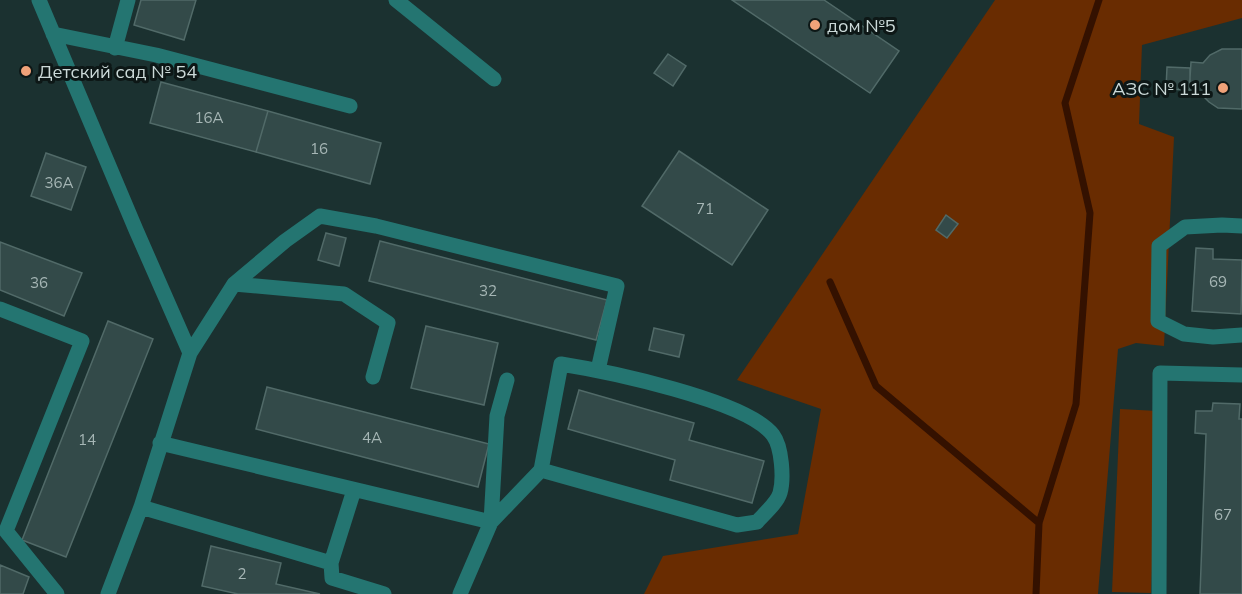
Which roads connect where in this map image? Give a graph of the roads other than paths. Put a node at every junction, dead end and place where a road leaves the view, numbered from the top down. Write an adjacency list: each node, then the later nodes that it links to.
1 (39, 0): 4 (lane)
2 (128, 0): 5 (lane)
3 (396, 0): 6 (lane)
4 (53, 34): 5 (lane); 12 (lane)
5 (115, 48): 7 (lane)
6 (494, 79)
7 (351, 106)
8 (1242, 226): 11 (lane)
9 (234, 284): 12 (lane); 13 (lane); 15 (lane)
10 (0, 309): 22 (lane)
11 (1242, 335)
12 (190, 352): 17 (lane)
13 (598, 370): 18 (lane); 18 (lane)
14 (1242, 375): 28 (lane)
15 (374, 377)
16 (507, 380): 21 (lane)
17 (160, 443): 19 (lane); 20 (lane)
18 (541, 470): 21 (lane)
19 (354, 490): 21 (lane); 23 (lane)
20 (141, 507): 23 (lane); 25 (lane)
21 (491, 522): 27 (lane)
22 (3, 530): 24 (lane)
23 (331, 563): 26 (lane)
24 (57, 594)
25 (108, 594)
26 (384, 594)
27 (460, 594)
28 (1159, 594)

